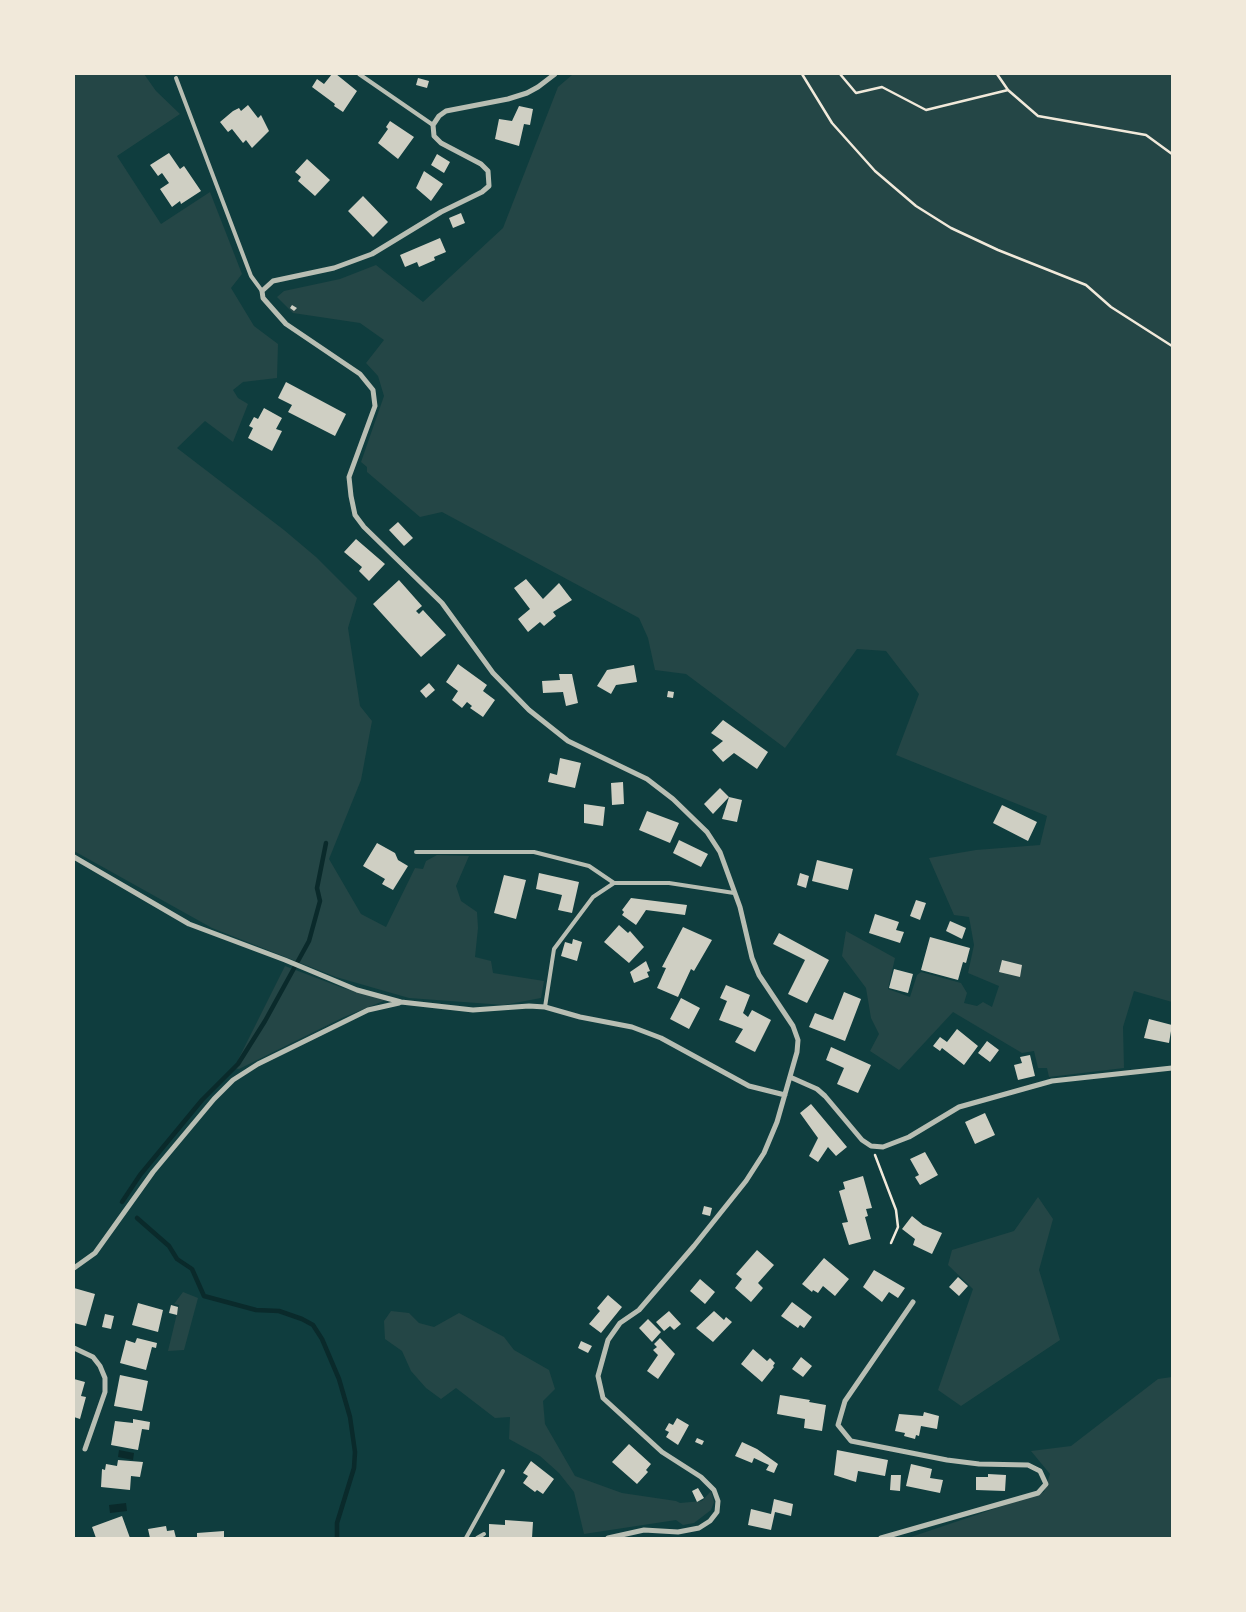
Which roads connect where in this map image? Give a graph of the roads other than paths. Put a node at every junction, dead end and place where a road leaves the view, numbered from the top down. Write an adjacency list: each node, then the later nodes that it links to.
1 (359, 74): 4 (lane)
2 (555, 74): 4 (street)
3 (176, 78): 5 (lane)
4 (433, 126): 5 (street)
5 (262, 291): 9 (street)
6 (416, 852): 8 (lane)
7 (74, 857): 10 (street)
8 (614, 882): 9 (lane); 11 (lane)
9 (734, 893): 13 (street)
10 (401, 1002): 11 (street); 15 (street)
11 (545, 1007): 14 (street)
12 (1172, 1068): 13 (street)
13 (790, 1077): 14 (street)
14 (784, 1095): 23 (street)
15 (74, 1268)
16 (914, 1302): 24 (street)
17 (74, 1348): 18 (street)
18 (85, 1450)
19 (503, 1471): 21 (lane)
20 (484, 1534): 22 (lane)
21 (466, 1538)
22 (477, 1538)
23 (608, 1538)
24 (881, 1538)

